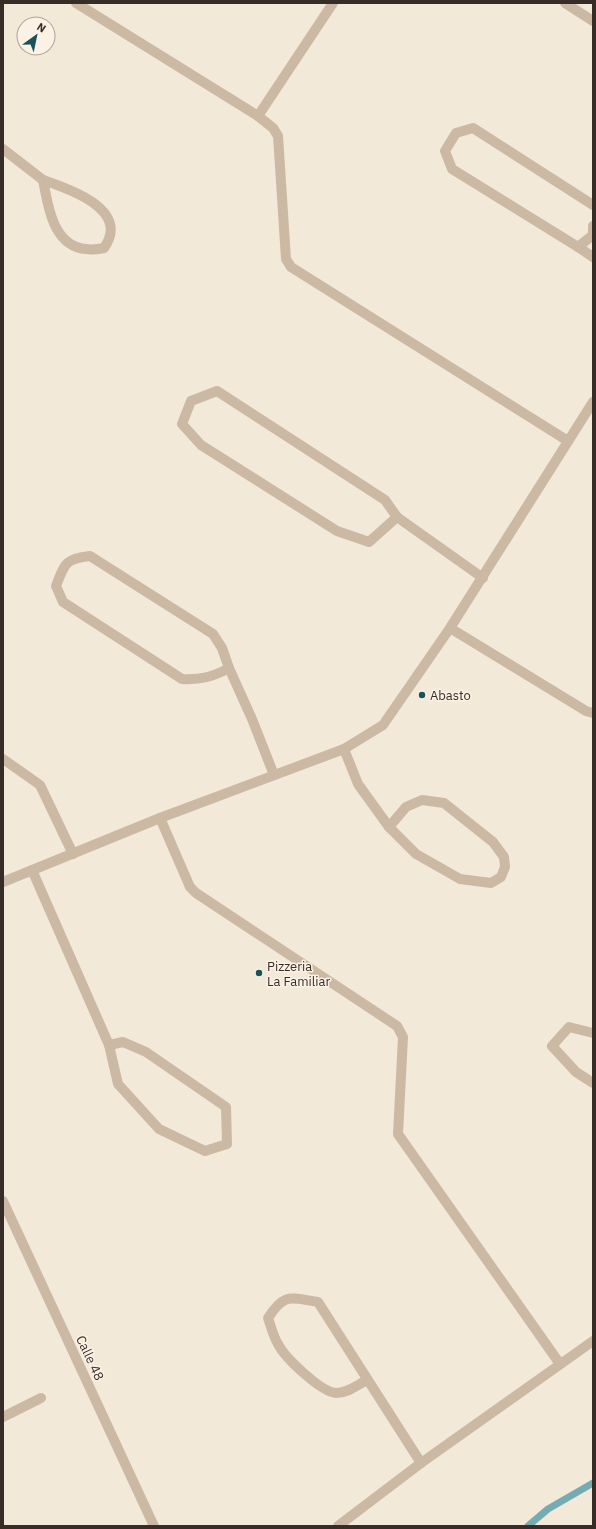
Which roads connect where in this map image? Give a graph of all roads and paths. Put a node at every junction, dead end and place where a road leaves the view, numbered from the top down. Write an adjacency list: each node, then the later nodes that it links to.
1 (76, 3): 5 (street)
2 (333, 3): 5 (street)
3 (565, 3): 4 (street)
4 (593, 21)
5 (258, 116): 13 (street)
6 (3, 149): 7 (street)
7 (43, 180): 7 (street)
8 (593, 206): 10 (street)
9 (593, 226): 10 (street)
10 (578, 247): 11 (street)
11 (593, 257)
12 (593, 402): 13 (street)
13 (568, 441): 15 (street)
14 (397, 517): 14 (street); 15 (street)
15 (483, 578): 16 (street)
16 (450, 628): 18 (street); 19 (street)
17 (229, 668): 17 (street); 21 (street)
18 (593, 713)
19 (344, 748): 21 (street); 23 (street)
20 (3, 758): 24 (street)
21 (274, 775): 22 (street)
22 (160, 818): 24 (street); 32 (street)
23 (389, 827): 23 (street)
24 (73, 854): 25 (street)
25 (32, 870): 26 (street); 28 (street)
26 (3, 882)
27 (593, 1033): 29 (street)
28 (108, 1045): 28 (street)
29 (593, 1083)
30 (3, 1202): 37 (street, Calle 48)
31 (593, 1342): 32 (street)
32 (560, 1364): 36 (street)
33 (367, 1380): 33 (street); 36 (street)
34 (41, 1398): 35 (street)
35 (3, 1417)
36 (421, 1463): 38 (street)
37 (154, 1526)
38 (338, 1526)

